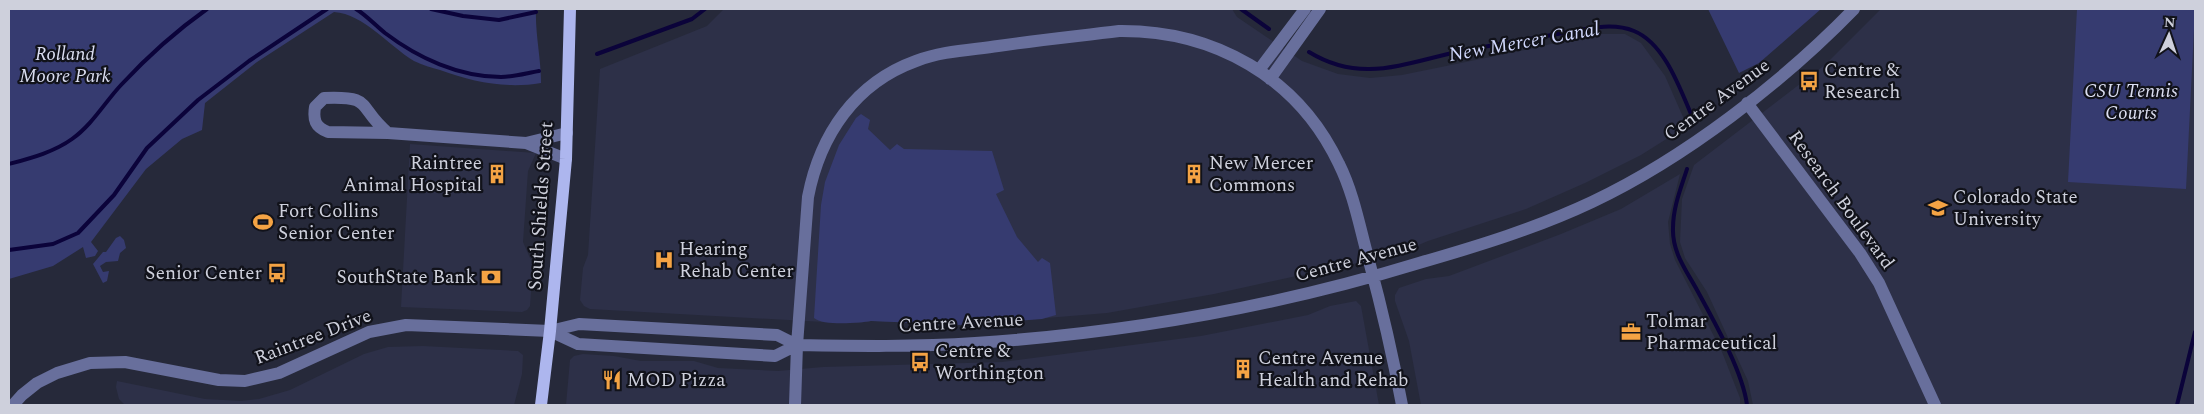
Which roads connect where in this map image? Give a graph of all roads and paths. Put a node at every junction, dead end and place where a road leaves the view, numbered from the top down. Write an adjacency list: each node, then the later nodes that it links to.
1 (570, 9): 9 (main road, South Shields Street)
2 (1305, 9): 5 (street)
3 (1320, 9): 6 (street)
4 (1854, 9): 7 (street, Centre Avenue)
5 (1259, 70): 6 (street); 14 (street)
6 (1270, 79): 12 (street)
7 (1747, 103): 12 (street, Centre Avenue); 19 (street, Research Boulevard)
8 (388, 133): 8 (street); 10 (street)
9 (567, 133): 10 (street); 11 (main road, South Shields Street)
10 (526, 143): 11 (street)
11 (566, 159): 13 (main road, South Shields Street)
12 (1373, 277): 14 (street, Centre Avenue); 18 (street)
13 (550, 331): 14 (street, Centre Avenue); 14 (street, Centre Avenue); 15 (street, Raintree Drive); 16 (main road, South Shields Street)
14 (797, 345): 17 (street)
15 (13, 405)
16 (541, 405)
17 (795, 405)
18 (1402, 405)
19 (1935, 405)

